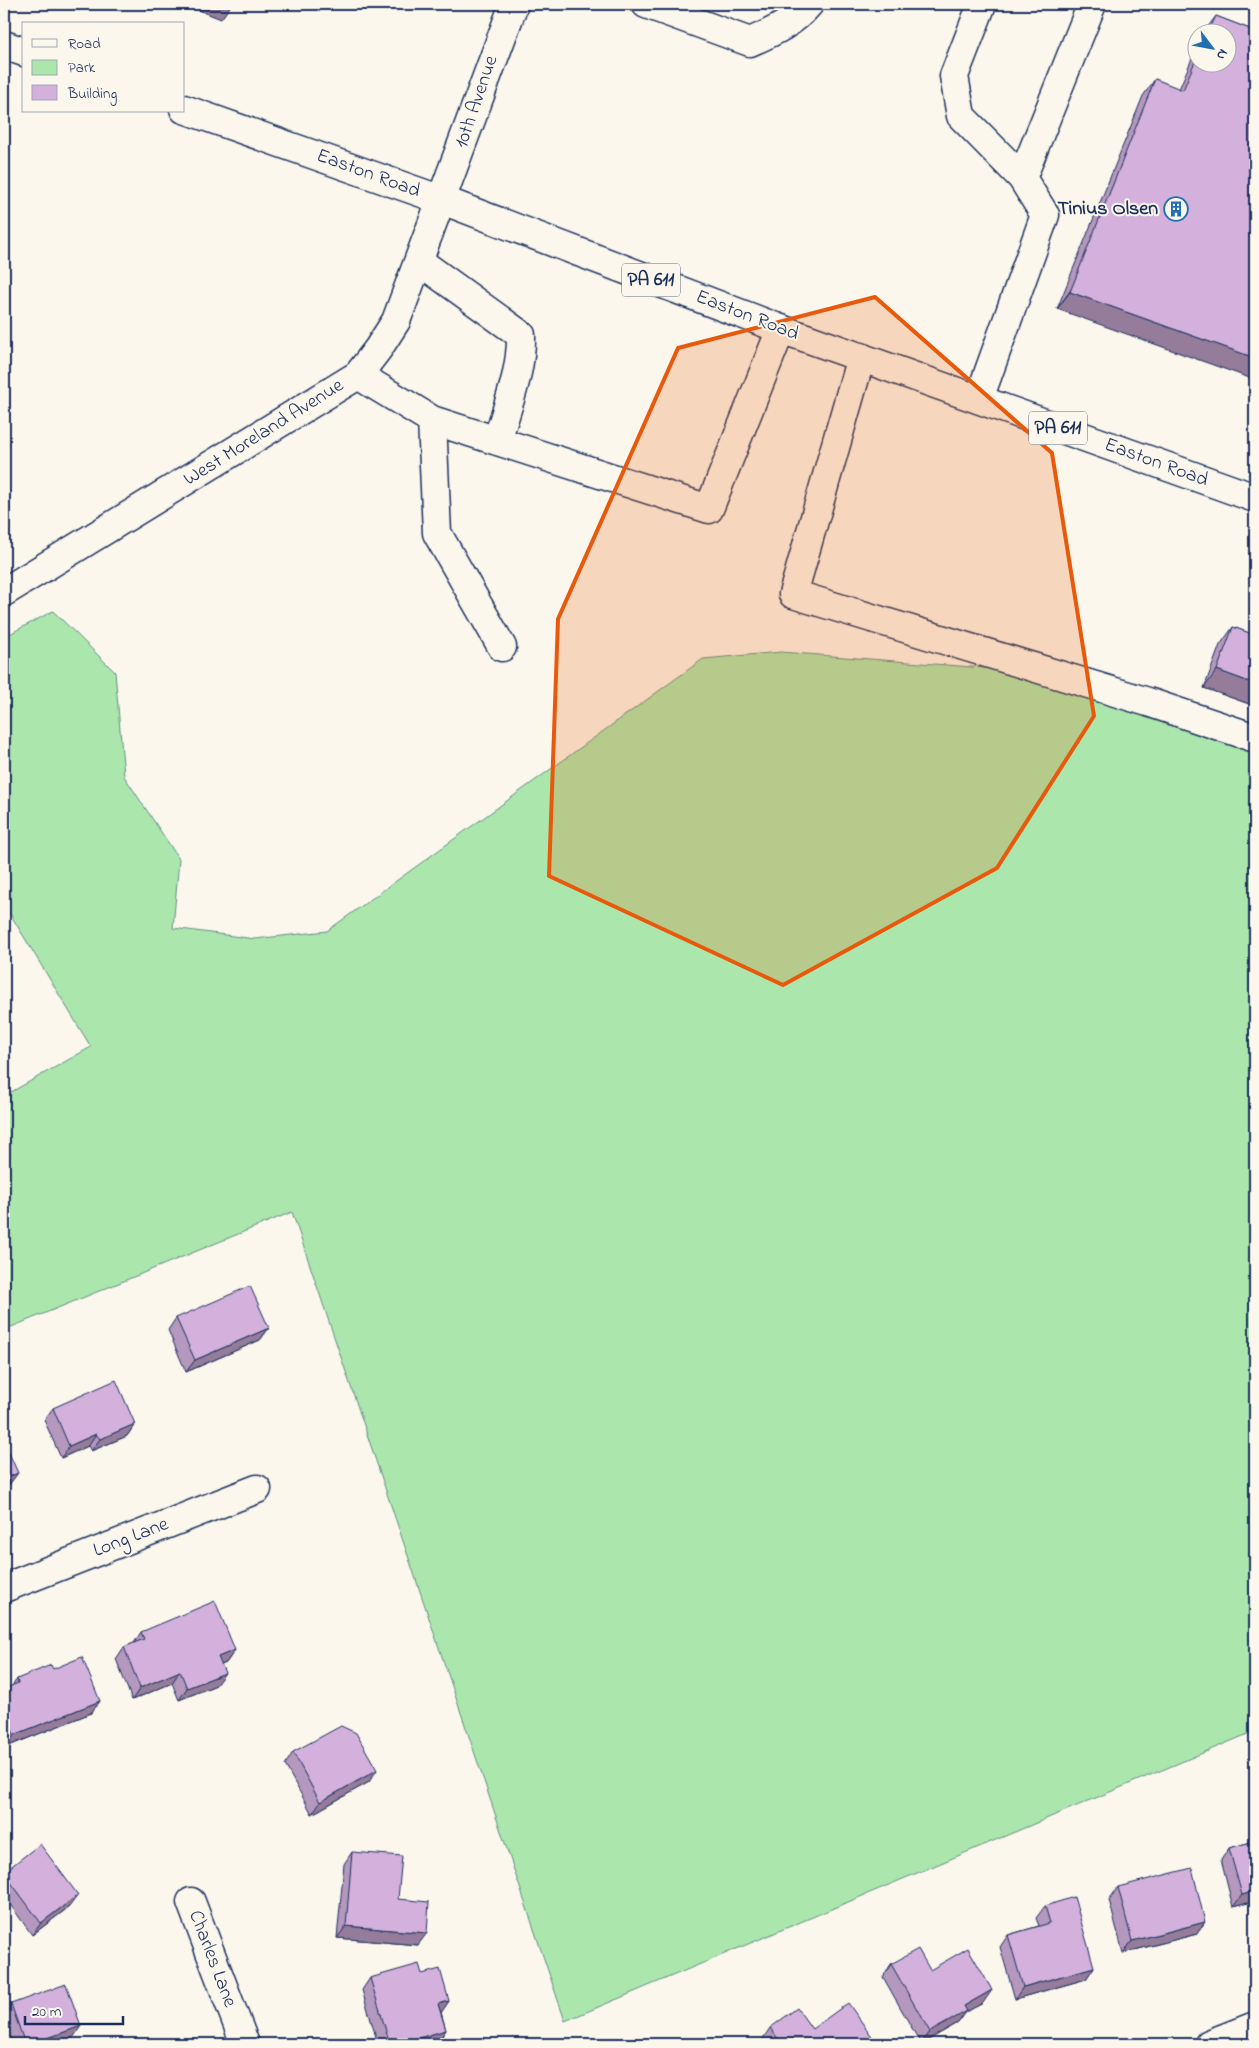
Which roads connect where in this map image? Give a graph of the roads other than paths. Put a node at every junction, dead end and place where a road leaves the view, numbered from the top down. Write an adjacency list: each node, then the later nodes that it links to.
1 (514, 4): 10 (main road, 10th Avenue)
2 (646, 4): 3 (main road)
3 (809, 4)
4 (982, 4): 9 (main road)
5 (1092, 4): 9 (main road)
6 (4, 45): 7 (main road)
7 (22, 51)
8 (185, 109): 10 (main road, Easton Road / PA 611)
9 (1022, 178): 15 (main road)
10 (442, 200): 11 (main road, West Moreland Avenue); 12 (main road, Easton Road / PA 611)
11 (419, 261): 14 (main road, West Moreland Avenue); 17 (main road)
12 (781, 329): 13 (main road, Easton Road / PA 611); 17 (main road)
13 (862, 357): 15 (main road, Easton Road / PA 611); 21 (main road)
14 (358, 375): 16 (main road); 19 (main road, West Moreland Avenue)
15 (979, 399): 18 (main road, Easton Road / PA 611)
16 (432, 420): 17 (main road); 20 (main road)
17 (497, 441)
18 (1255, 498)
19 (4, 592)
20 (502, 647)
21 (1255, 738)
22 (257, 1489): 23 (main road, Long Lane)
23 (4, 1588)
24 (191, 1902): 26 (main road, Charles Lane)
25 (1255, 2026): 27 (main road)
26 (245, 2044)
27 (1209, 2044)

